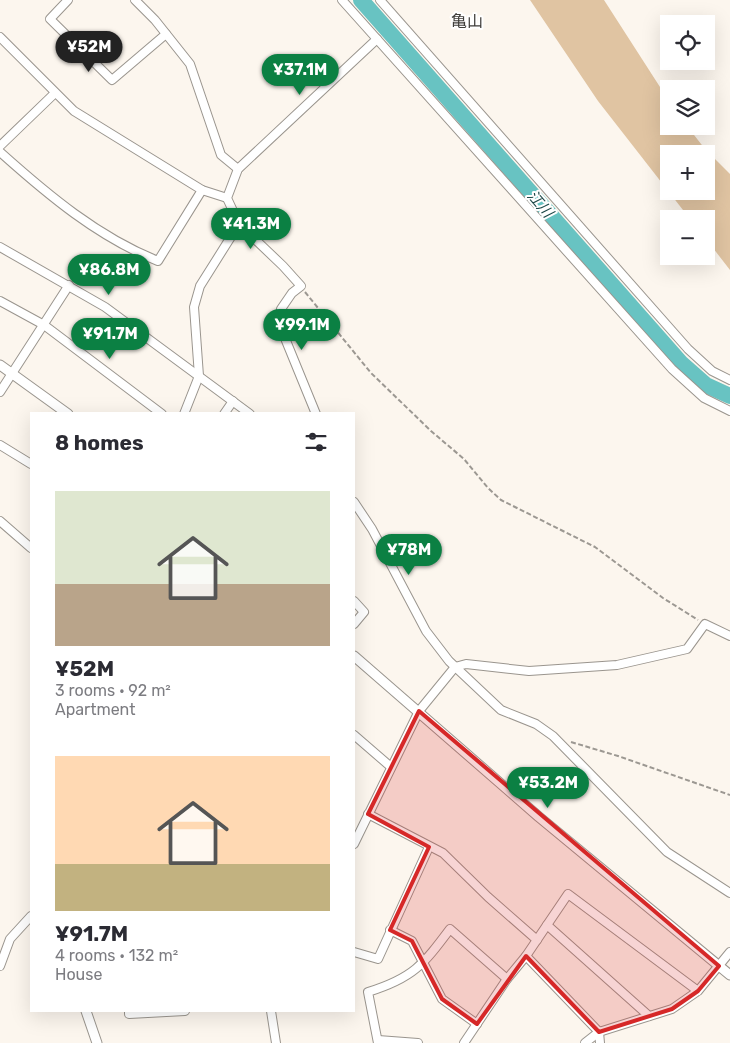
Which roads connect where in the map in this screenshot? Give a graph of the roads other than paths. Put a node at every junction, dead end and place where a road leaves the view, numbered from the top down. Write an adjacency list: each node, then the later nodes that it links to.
1 (68, 0): 5 (street)
2 (135, 0): 5 (street)
3 (342, 0): 7 (street)
4 (380, 0): 22 (street)
5 (166, 34): 11 (street)
6 (0, 37): 8 (street)
7 (377, 39): 11 (street); 25 (street)
8 (55, 93): 9 (street); 12 (street)
9 (0, 146)
10 (0, 152): 12 (street)
11 (238, 169): 13 (street)
12 (202, 190): 13 (street)
13 (227, 198): 14 (street)
14 (239, 224): 21 (street); 31 (street)
15 (0, 247): 16 (street)
16 (69, 286): 18 (street); 21 (street)
17 (0, 301): 18 (street)
18 (44, 325): 20 (street); 27 (street)
19 (0, 365): 20 (street)
20 (12, 373): 23 (street); 26 (street)
21 (199, 376): 24 (street); 28 (street)
22 (730, 380)
23 (0, 392)
24 (233, 401): 29 (street); 30 (street)
25 (730, 411)
26 (65, 412)
27 (159, 412)
28 (185, 412)
29 (225, 412)
30 (247, 412)
31 (315, 412)
32 (3, 447): 33 (street); 34 (street)
33 (0, 456)
34 (30, 463)
35 (355, 504): 42 (street)
36 (0, 522): 37 (street)
37 (30, 547)
38 (355, 602): 39 (street)
39 (355, 623)
40 (730, 636): 42 (street)
41 (355, 657): 43 (street)
42 (455, 667): 43 (street); 49 (street)
43 (419, 711): 45 (street); 59 (street)
44 (355, 737): 45 (street)
45 (391, 767): 46 (street)
46 (368, 814): 47 (street); 48 (street)
47 (355, 842)
48 (428, 847): 52 (street); 53 (street)
49 (730, 892)
50 (30, 917): 57 (street)
51 (547, 925): 53 (street); 62 (street); 67 (street)
52 (390, 930): 54 (street); 58 (street)
53 (537, 940): 56 (street)
54 (355, 952)
55 (730, 952): 59 (street)
56 (526, 956): 61 (street); 69 (street)
57 (0, 964)
58 (423, 965): 61 (street); 68 (street); 70 (street)
59 (719, 966): 60 (street); 62 (street)
60 (730, 975)
61 (507, 979): 68 (street)
62 (698, 991): 67 (street)
63 (86, 1012): 71 (street)
64 (128, 1012): 65 (street)
65 (166, 1012)
66 (271, 1012): 72 (street)
67 (649, 1016): 69 (street)
68 (477, 1024): 74 (street)
69 (599, 1032): 75 (street); 76 (street)
70 (378, 1042): 73 (street)
71 (97, 1043)
72 (276, 1043)
73 (418, 1043)
74 (464, 1043)
75 (585, 1043)
76 (600, 1043)

